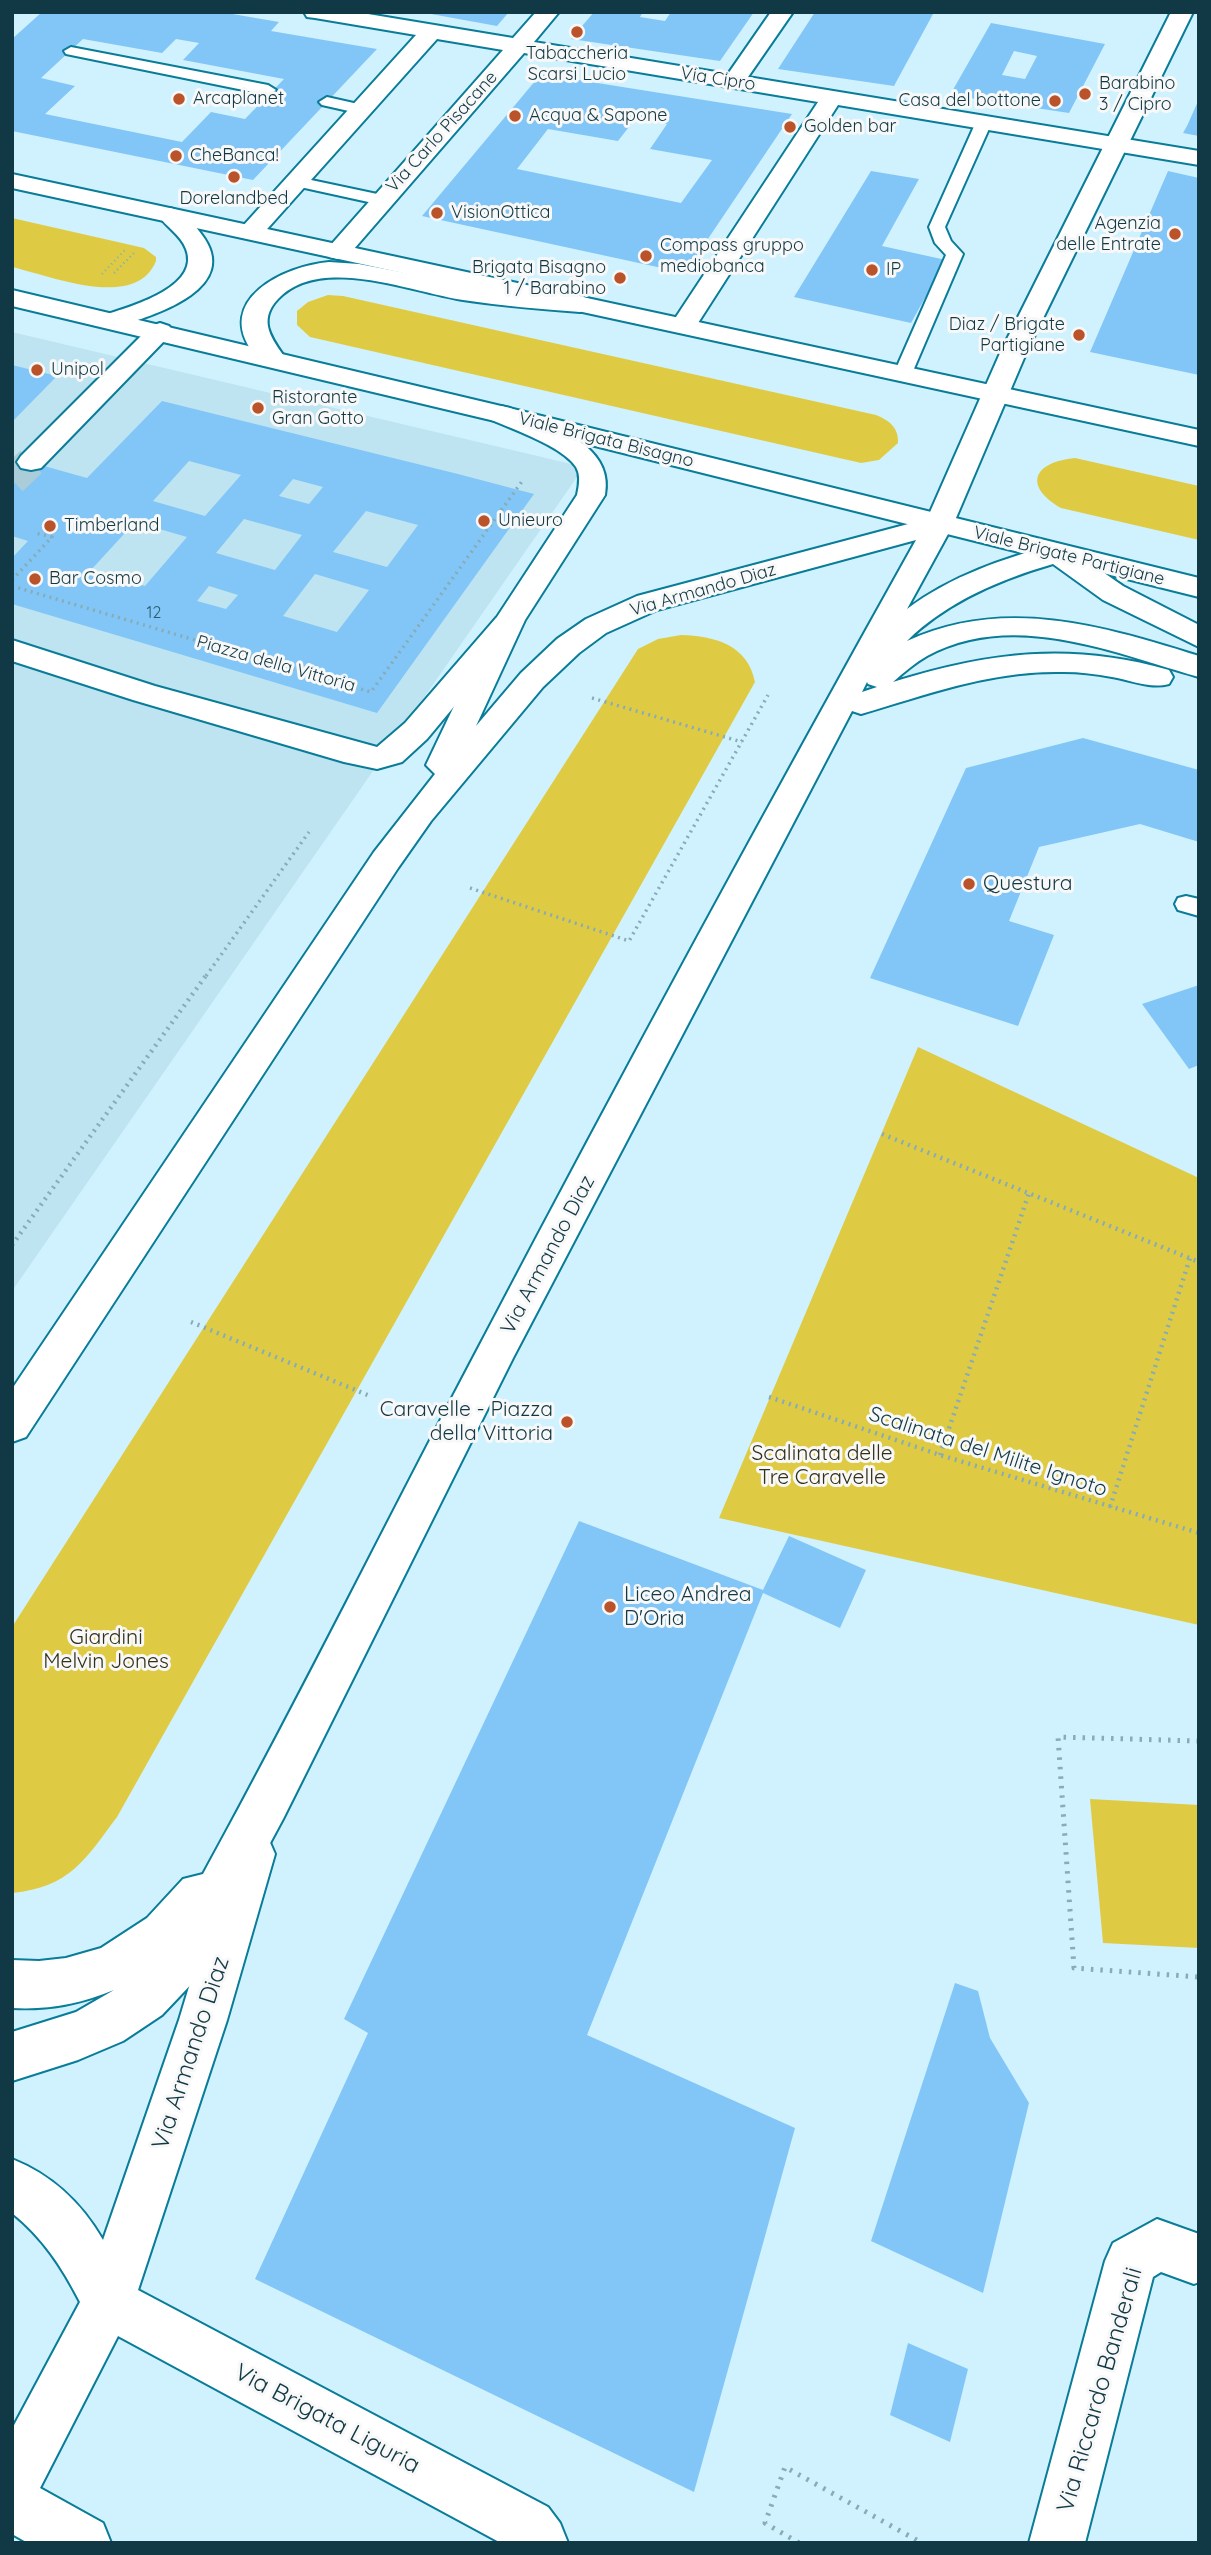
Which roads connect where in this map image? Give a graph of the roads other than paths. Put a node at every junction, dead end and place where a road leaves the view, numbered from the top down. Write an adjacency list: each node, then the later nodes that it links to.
1 (548, 12): 6 (street, Via Carlo Pisacane)
2 (782, 12): 8 (street)
3 (1182, 12): 14 (street, Via Armando Diaz)
4 (318, 13): 5 (street, Via Cipro)
5 (431, 32): 6 (street, Via Cipro); 12 (street)
6 (518, 47): 8 (street, Via Cipro); 18 (street, Via Carlo Pisacane)
7 (71, 51): 9 (lane)
8 (734, 81): 10 (street, Via Cipro)
9 (268, 90)
10 (832, 97): 13 (street, Via Cipro); 25 (street)
11 (327, 102): 12 (lane)
12 (362, 108): 17 (street)
13 (984, 122): 14 (street, Via Cipro); 28 (lane)
14 (1117, 144): 15 (street, Via Cipro); 29 (street, Via Armando Diaz)
15 (1199, 158)
16 (12, 181): 19 (street)
17 (297, 183): 18 (lane); 20 (street)
18 (382, 200): 21 (street, Via Carlo Pisacane)
19 (170, 215): 20 (street); 24 (street)
20 (251, 232): 21 (street)
21 (338, 252): 23 (street)
22 (12, 298): 24 (street, Viale Brigata Bisagno)
23 (600, 306): 25 (street); 27 (street)
24 (113, 320): 26 (street, Viale Brigata Bisagno)
25 (685, 323): 28 (street)
26 (160, 331): 27 (street, Viale Brigata Bisagno); 32 (street)
27 (273, 359): 30 (street, Viale Brigata Bisagno)
28 (904, 372): 29 (street)
29 (995, 392): 31 (street); 33 (street, Via Armando Diaz)
30 (501, 414): 33 (street, Viale Brigata Bisagno); 36 (street, Via Armando Diaz)
31 (1199, 438)
32 (31, 462)
33 (939, 525): 34 (street, Viale Brigate Partigiane); 41 (street, Via Armando Diaz); 42 (street, Via Armando Diaz)
34 (1056, 553): 35 (street, Viale Brigate Partigiane); 37 (street); 41 (street)
35 (1199, 588)
36 (510, 620): 38 (street, Via Armando Diaz); 42 (street, Via Armando Diaz)
37 (1199, 636)
38 (12, 650)
39 (1199, 667): 41 (street, Via Armando Diaz)
40 (1199, 686): 41 (street)
41 (836, 712): 44 (street, Via Armando Diaz)
42 (420, 813): 43 (street, Via Armando Diaz)
43 (17, 1406)
44 (267, 1803): 45 (street, Via Armando Diaz); 46 (street, Via Armando Diaz); 49 (street, Via Armando Diaz)
45 (12, 1984)
46 (12, 2057)
47 (12, 2184): 49 (street)
48 (1194, 2258): 55 (street, Via Riccardo Banderali)
49 (108, 2302): 50 (street, Via Armando Diaz); 54 (street, Via Brigata Liguria)
50 (26, 2427): 51 (street, Via Armando Diaz)
51 (12, 2485)
52 (12, 2503): 53 (street)
53 (83, 2543)
54 (540, 2543)
55 (1057, 2543)

